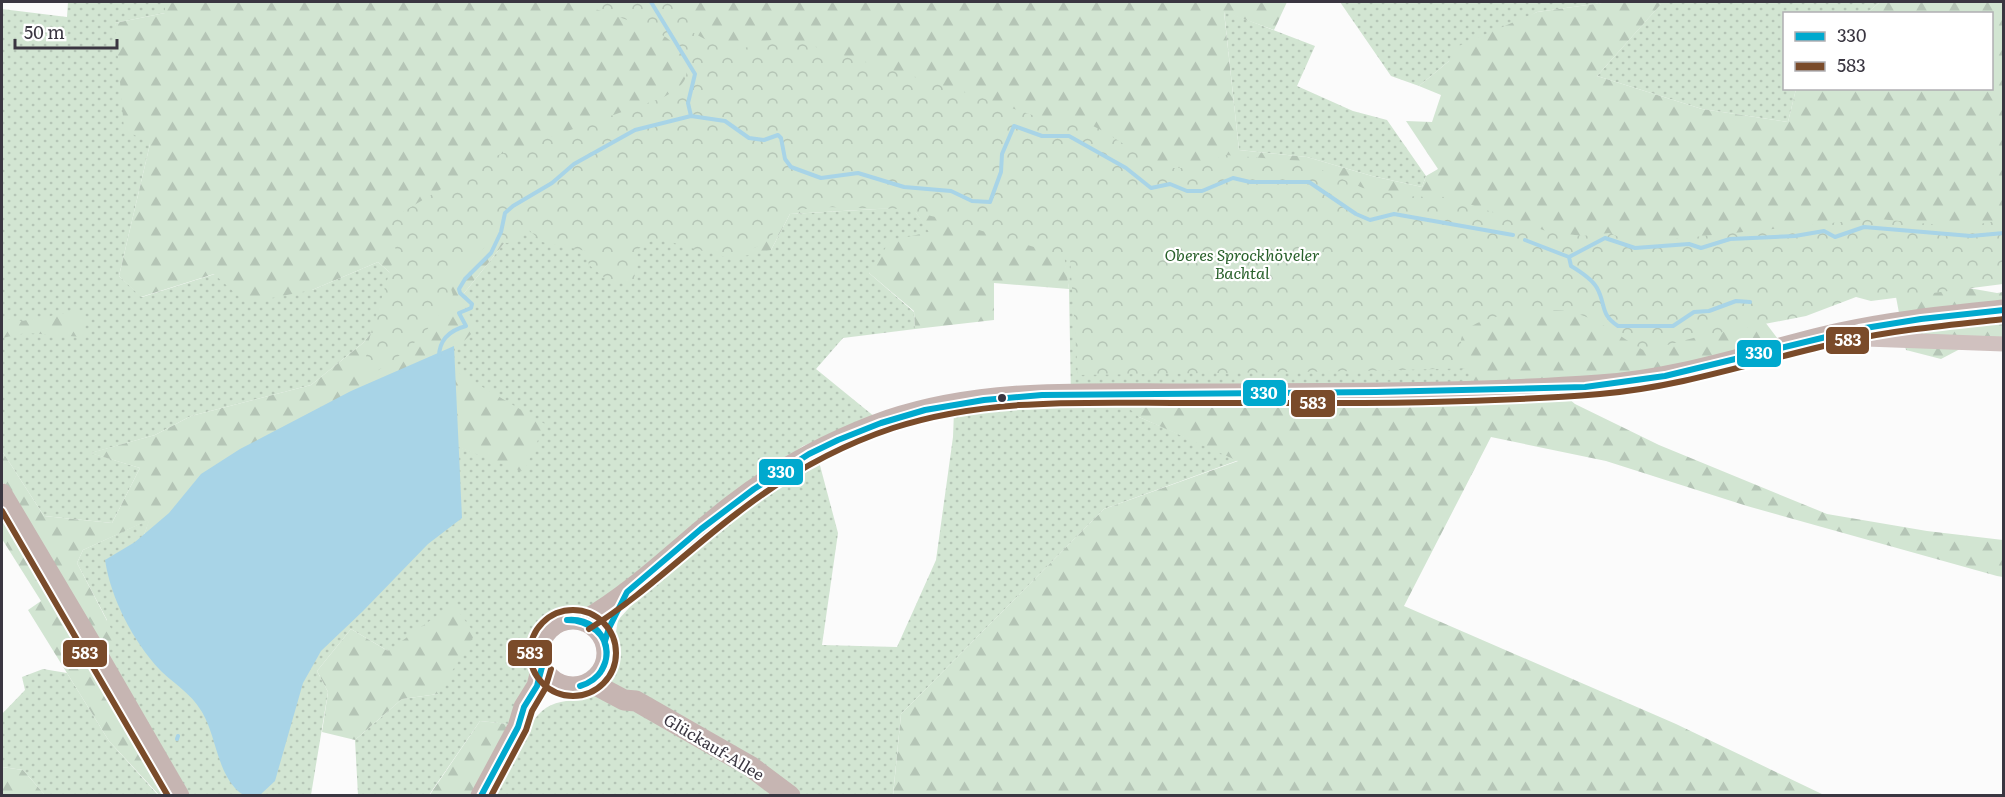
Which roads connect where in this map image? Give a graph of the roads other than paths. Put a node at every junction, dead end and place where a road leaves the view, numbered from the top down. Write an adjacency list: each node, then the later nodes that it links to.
1 (2004, 310): 2 (main road)
2 (1838, 333): 3 (street); 5 (main road)
3 (2004, 344)
4 (2, 494): 14 (main road)
5 (627, 592): 6 (main road); 7 (main road)
6 (584, 621): 7 (main road); 9 (main road)
7 (605, 641): 8 (main road)
8 (605, 665): 10 (main road); 12 (main road, Glückauf-Allee)
9 (542, 667): 11 (main road); 13 (main road)
10 (590, 682): 11 (main road); 12 (main road, Glückauf-Allee)
11 (568, 687): 13 (main road)
12 (636, 701): 16 (main road, Glückauf-Allee)
13 (518, 727): 15 (main road)
14 (179, 795)
15 (481, 795)
16 (790, 795)

